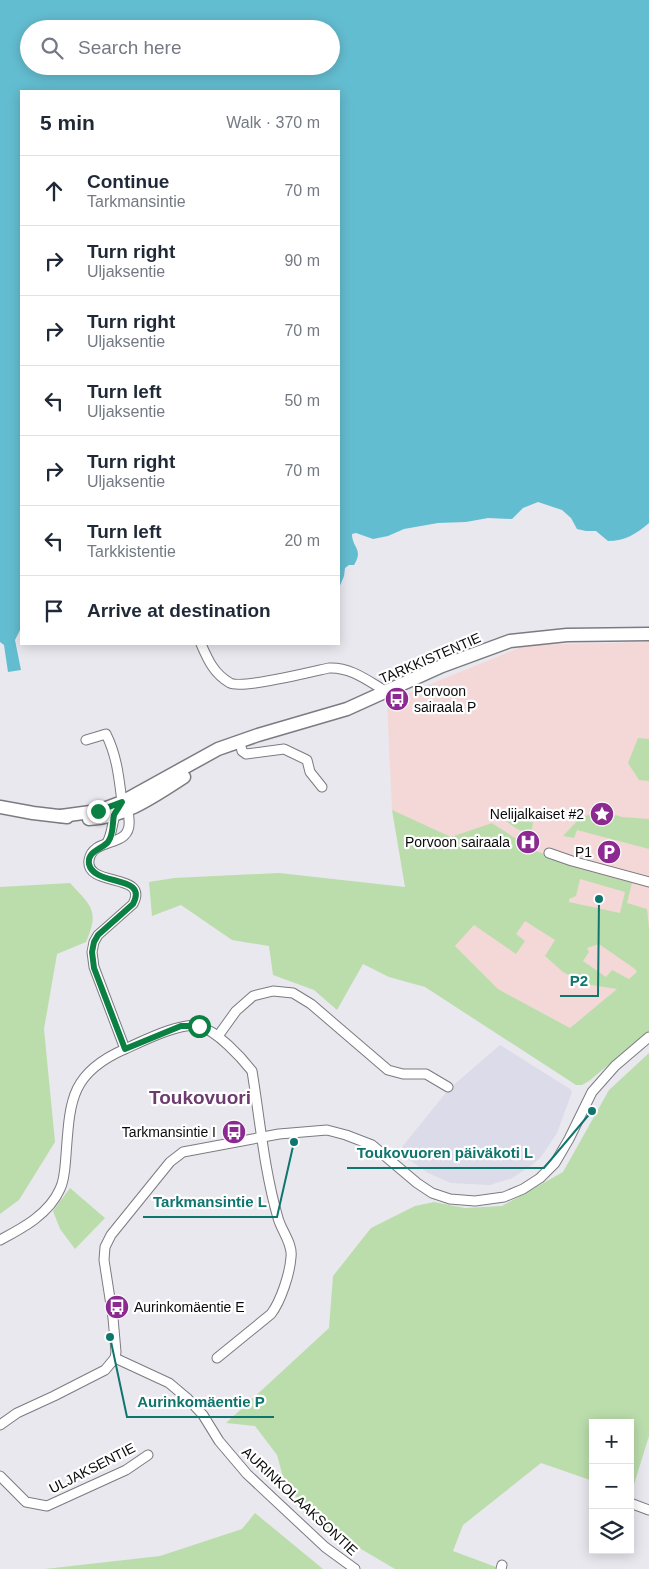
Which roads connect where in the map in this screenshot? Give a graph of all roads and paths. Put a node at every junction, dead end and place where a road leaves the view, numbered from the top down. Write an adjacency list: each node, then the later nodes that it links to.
1 (649, 634): 3 (street, TARKKISTENTIE)
2 (201, 645): 3 (street)
3 (387, 692): 5 (street, TARKKISTENTIE)
4 (86, 740): 7 (street)
5 (235, 744): 6 (street); 7 (street, TARKKISTENTIE)
6 (322, 787)
7 (125, 806): 9 (street, TARKKISTENTIE); 10 (street, TARKKISTENTIE); 11 (street)
8 (0, 807): 10 (street, TARKKISTENTIE)
9 (114, 815): 10 (street, TARKKISTENTIE); 11 (street)
10 (60, 816)
11 (108, 842): 16 (street)
12 (549, 853): 13 (street)
13 (649, 882)
14 (218, 1036): 16 (street); 17 (street); 18 (street)
15 (649, 1037): 18 (street)
16 (125, 1049): 19 (street)
17 (448, 1087)
18 (262, 1138): 20 (street); 21 (street)
19 (0, 1240)
20 (115, 1358): 22 (street); 27 (street, AURINKOLAAKSONTIE)
21 (217, 1358)
22 (0, 1424)
23 (148, 1455): 24 (street, ULJAKSENTIE)
24 (0, 1476)
25 (634, 1504): 26 (street)
26 (649, 1510)
27 (355, 1569)

